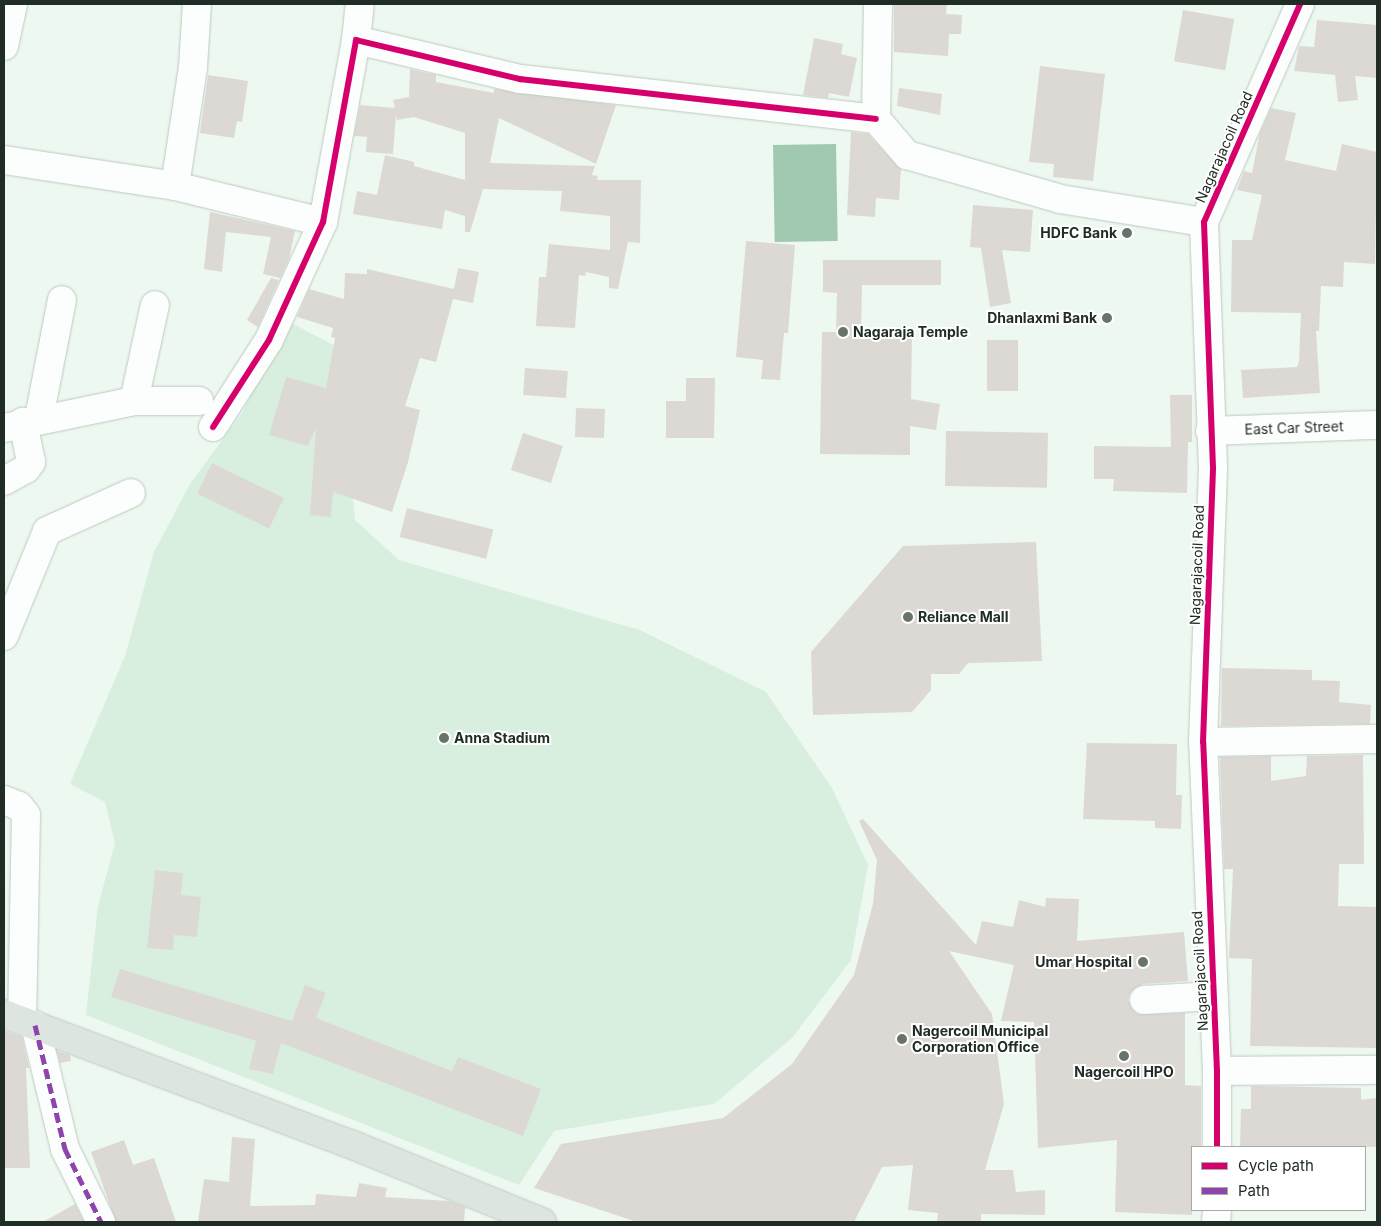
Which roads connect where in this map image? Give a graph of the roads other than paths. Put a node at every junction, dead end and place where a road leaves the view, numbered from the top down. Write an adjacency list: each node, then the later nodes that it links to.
1 (13, 4): 7 (street)
2 (197, 4): 10 (street)
3 (360, 4): 6 (street)
4 (878, 4): 8 (street)
5 (1300, 4): 12 (street, Nagarajacoil Road)
6 (356, 40): 8 (street); 11 (street)
7 (4, 46)
8 (876, 119): 12 (street)
9 (4, 160): 10 (street)
10 (175, 186): 11 (street)
11 (323, 222): 19 (street)
12 (1204, 222): 20 (street, Nagarajacoil Road)
13 (62, 300): 17 (street)
14 (155, 305): 16 (street)
15 (199, 400): 16 (street)
16 (134, 401): 17 (street)
17 (22, 423): 21 (street)
18 (1377, 426): 20 (street, East Car Street)
19 (213, 427)
20 (1210, 431): 25 (street, Nagarajacoil Road)
21 (4, 481)
22 (131, 493): 23 (street)
23 (4, 636)
24 (1377, 738): 25 (street)
25 (1203, 742): 27 (street, Nagarajacoil Road)
26 (4, 800): 29 (street)
27 (1213, 996): 28 (street); 31 (street, Nagarajacoil Road)
28 (1144, 1000)
29 (20, 1019): 33 (street); 34 (main road)
30 (1377, 1070): 31 (street)
31 (1217, 1071): 32 (street, Nagarajacoil Road)
32 (1217, 1146)
33 (101, 1222)
34 (542, 1222)

